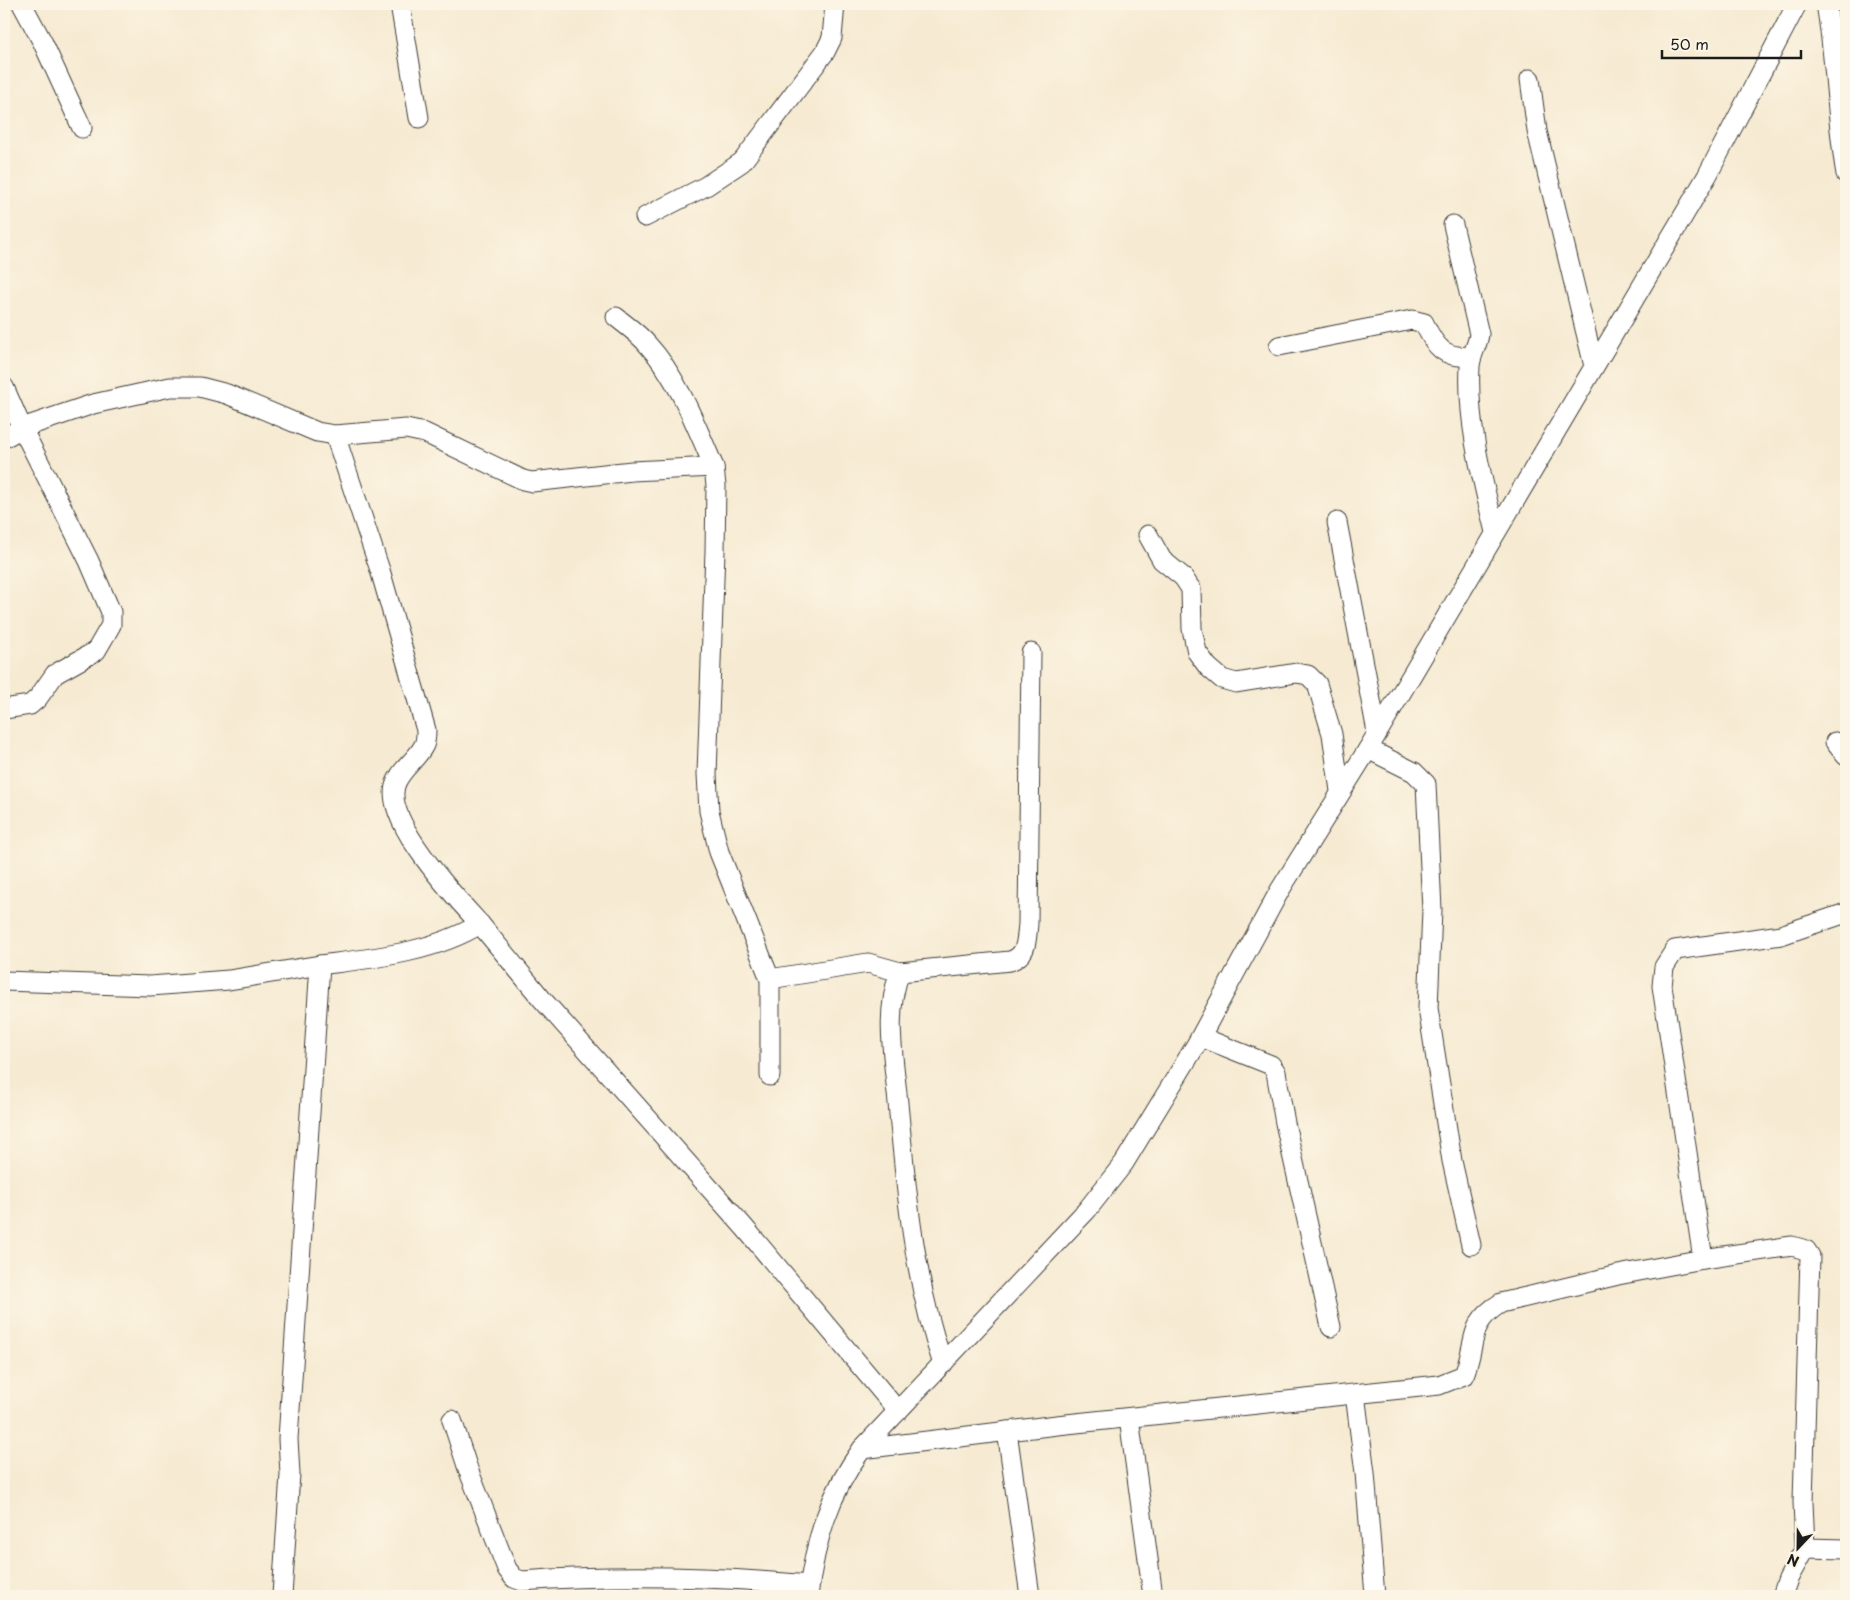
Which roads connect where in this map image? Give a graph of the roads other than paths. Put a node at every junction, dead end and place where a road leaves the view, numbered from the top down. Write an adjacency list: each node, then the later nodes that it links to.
1 (22, 4): 8 (street)
2 (400, 4): 7 (street)
3 (835, 4): 11 (street)
4 (1797, 4): 16 (street)
5 (1826, 4): 9 (street)
6 (1530, 79): 16 (street)
7 (420, 118)
8 (82, 128)
9 (1843, 131): 10 (street)
10 (1846, 174)
11 (645, 217)
12 (1453, 225): 15 (street)
13 (616, 317): 21 (street)
14 (1279, 346): 15 (street)
15 (1472, 356): 23 (street)
16 (1594, 366): 23 (street)
17 (4, 387): 18 (street)
18 (22, 428): 19 (street); 20 (street); 26 (street)
19 (335, 435): 21 (street); 31 (street)
20 (4, 438)
21 (714, 467): 34 (street)
22 (1337, 522): 27 (street)
23 (1495, 532): 27 (street)
24 (1148, 535): 29 (street)
25 (1031, 653): 33 (street)
26 (4, 709)
27 (1377, 732): 28 (street)
28 (1368, 749): 29 (street); 38 (street)
29 (1340, 792): 36 (street)
30 (1846, 913): 39 (street)
31 (480, 924): 32 (street); 43 (street)
32 (320, 965): 35 (street); 51 (street)
33 (900, 972): 34 (street); 41 (street)
34 (770, 979): 37 (street)
35 (4, 981)
36 (1200, 1037): 40 (street); 41 (street)
37 (770, 1076)
38 (1470, 1245)
39 (1703, 1259): 42 (street); 48 (street)
40 (1331, 1327)
41 (944, 1364): 43 (street)
42 (1355, 1394): 44 (street); 54 (street)
43 (898, 1411): 47 (street)
44 (1129, 1418): 46 (street); 53 (street)
45 (452, 1420): 50 (street)
46 (1007, 1431): 47 (street); 52 (street)
47 (862, 1449): 50 (street)
48 (1805, 1548): 49 (street); 55 (street)
49 (1846, 1548)
50 (808, 1591)
51 (282, 1596)
52 (1030, 1596)
53 (1154, 1596)
54 (1375, 1596)
55 (1782, 1596)

